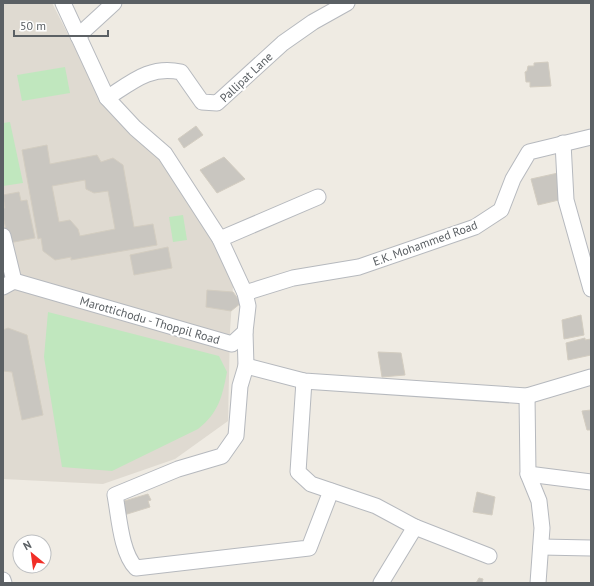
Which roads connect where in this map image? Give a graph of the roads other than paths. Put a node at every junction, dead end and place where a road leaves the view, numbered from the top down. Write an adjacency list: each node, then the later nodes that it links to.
1 (63, 3): 4 (street)
2 (114, 3): 4 (street)
3 (347, 3): 5 (street, Pallipat Lane)
4 (78, 36): 5 (street)
5 (107, 98): 10 (street)
6 (591, 137): 7 (street, E.K. Mohammed Road)
7 (563, 143): 12 (street); 13 (street, E.K. Mohammed Road)
8 (318, 197): 10 (street)
9 (3, 236): 11 (street)
10 (220, 239): 13 (street)
11 (8, 284): 14 (street, Marottichodu - Thoppil Road)
12 (591, 289)
13 (245, 293): 14 (street)
14 (246, 332): 15 (street)
15 (246, 366): 17 (street); 21 (street)
16 (591, 377): 18 (street)
17 (304, 381): 18 (street); 21 (street)
18 (527, 396): 19 (street)
19 (528, 474): 20 (street); 23 (street)
20 (591, 482)
21 (331, 491): 22 (street)
22 (415, 527): 25 (street); 26 (street)
23 (541, 547): 24 (street); 27 (street)
24 (591, 548)
25 (489, 556)
26 (380, 583)
27 (538, 583)

